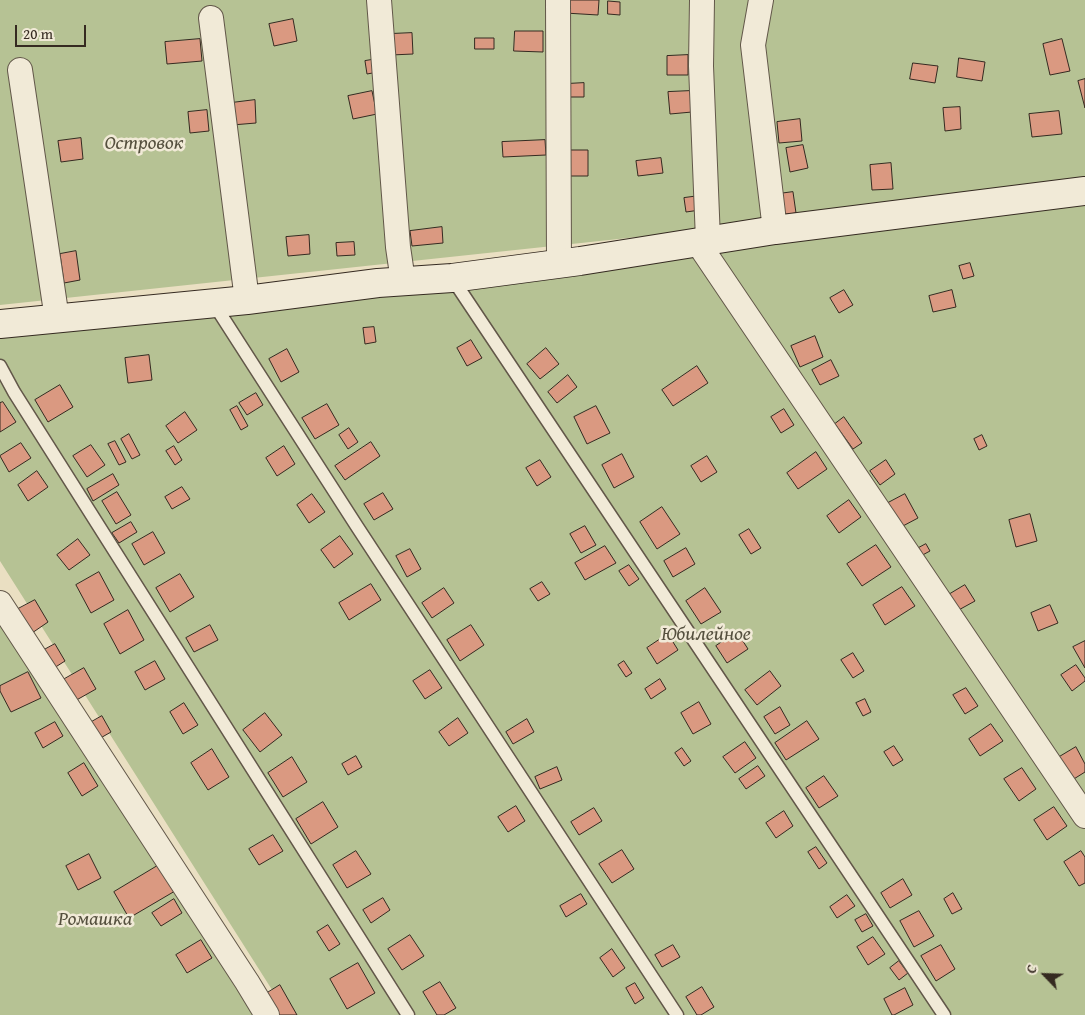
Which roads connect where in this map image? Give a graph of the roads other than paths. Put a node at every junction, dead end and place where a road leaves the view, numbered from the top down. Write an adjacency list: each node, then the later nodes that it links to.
1 (379, 0): 12 (street)
2 (558, 0): 10 (street)
3 (702, 0): 9 (street)
4 (760, 0): 8 (street)
5 (211, 18): 13 (street)
6 (20, 70): 15 (street)
7 (1085, 192): 8 (street)
8 (776, 230): 9 (street)
9 (703, 241): 10 (street); 19 (street)
10 (559, 264): 11 (street)
11 (452, 278): 12 (street); 23 (lane)
12 (403, 281): 13 (street)
13 (247, 300): 14 (street)
14 (214, 304): 15 (street); 22 (lane)
15 (58, 319): 16 (street)
16 (0, 324)
17 (0, 366): 21 (lane)
18 (0, 603): 20 (street)
19 (1085, 816)
20 (267, 1015)
21 (408, 1015)
22 (677, 1015)
23 (944, 1015)

